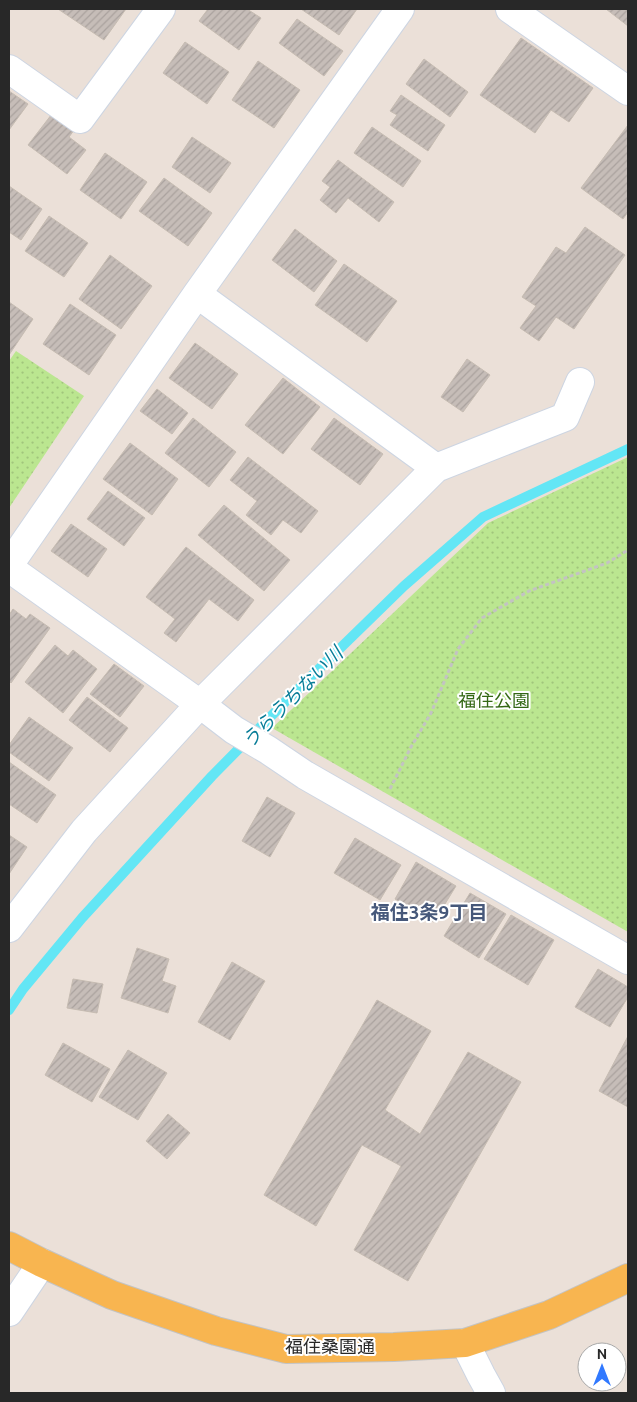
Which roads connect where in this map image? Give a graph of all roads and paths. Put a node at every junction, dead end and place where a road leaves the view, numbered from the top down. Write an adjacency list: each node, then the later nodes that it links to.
1 (161, 9): 4 (street)
2 (400, 9): 6 (street)
3 (510, 9): 5 (street)
4 (9, 69)
5 (627, 89)
6 (197, 294): 8 (street); 10 (street)
7 (580, 382): 8 (street)
8 (436, 468): 11 (street)
9 (628, 550): 12 (path)
10 (9, 567): 11 (street)
11 (200, 704): 12 (street); 13 (street)
12 (376, 816): 14 (street)
13 (9, 928)
14 (628, 960)
15 (9, 1246): 16 (main road, 福住桑園通)
16 (42, 1264): 18 (street); 19 (main road, 福住桑園通)
17 (628, 1278): 19 (main road, 福住桑園通)
18 (9, 1312)
19 (465, 1344): 20 (street)
20 (485, 1387)

